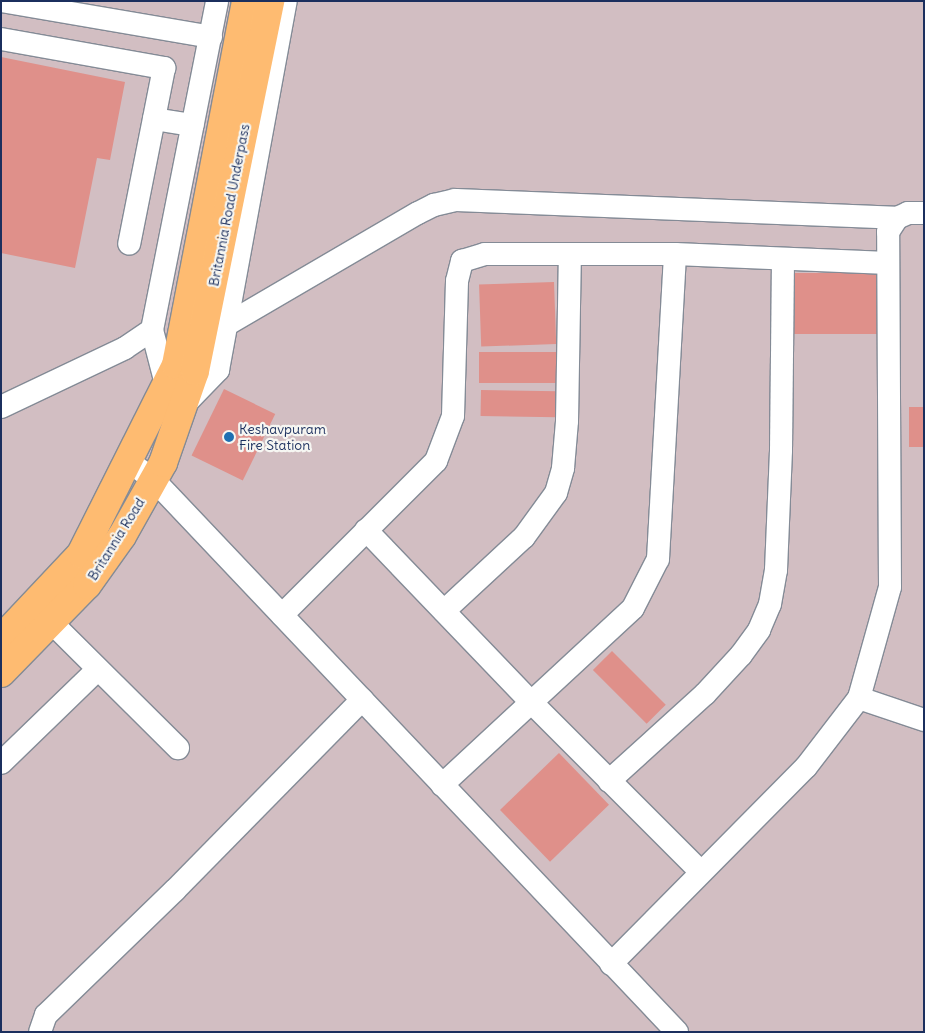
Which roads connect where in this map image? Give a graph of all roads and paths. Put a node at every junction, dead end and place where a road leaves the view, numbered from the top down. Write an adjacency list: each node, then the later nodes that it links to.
1 (217, 1): 6 (lane)
2 (246, 1): 19 (main road, Britannia Road Underpass)
3 (270, 1): 19 (main road, Britannia Road Underpass)
4 (286, 1): 17 (lane)
5 (1, 2): 6 (lane)
6 (211, 37): 9 (lane)
7 (1, 39): 8 (lane)
8 (154, 119): 9 (lane); 12 (lane)
9 (193, 125): 18 (lane)
10 (924, 213): 11 (lane)
11 (897, 218): 16 (lane); 17 (lane)
12 (129, 244)
13 (570, 254): 14 (lane); 23 (lane); 24 (lane)
14 (674, 254): 15 (lane); 32 (lane)
15 (783, 259): 16 (lane); 36 (lane)
16 (888, 263): 30 (lane)
17 (226, 324): 19 (lane)
18 (152, 330): 19 (lane); 20 (lane)
19 (174, 398): 21 (main road, Britannia Road); 22 (main road, Britannia Road)
20 (1, 407)
21 (128, 461): 22 (lane); 27 (main road, Britannia Road)
22 (153, 480): 25 (lane); 26 (main road, Britannia Road)
23 (366, 530): 24 (lane); 25 (lane)
24 (444, 611): 32 (lane)
25 (282, 615): 31 (lane)
26 (51, 622): 28 (lane); 29 (main road, Britannia Road)
27 (1, 638)
28 (98, 670): 34 (lane); 35 (lane)
29 (1, 673)
30 (858, 698): 33 (lane); 38 (lane)
31 (362, 700): 37 (lane); 40 (lane)
32 (531, 702): 36 (lane); 37 (lane)
33 (924, 720)
34 (178, 748)
35 (1, 763)
36 (609, 781): 38 (lane)
37 (442, 785): 39 (lane)
38 (701, 872): 39 (lane)
39 (611, 964): 41 (lane)
40 (40, 1032)
41 (677, 1032)

